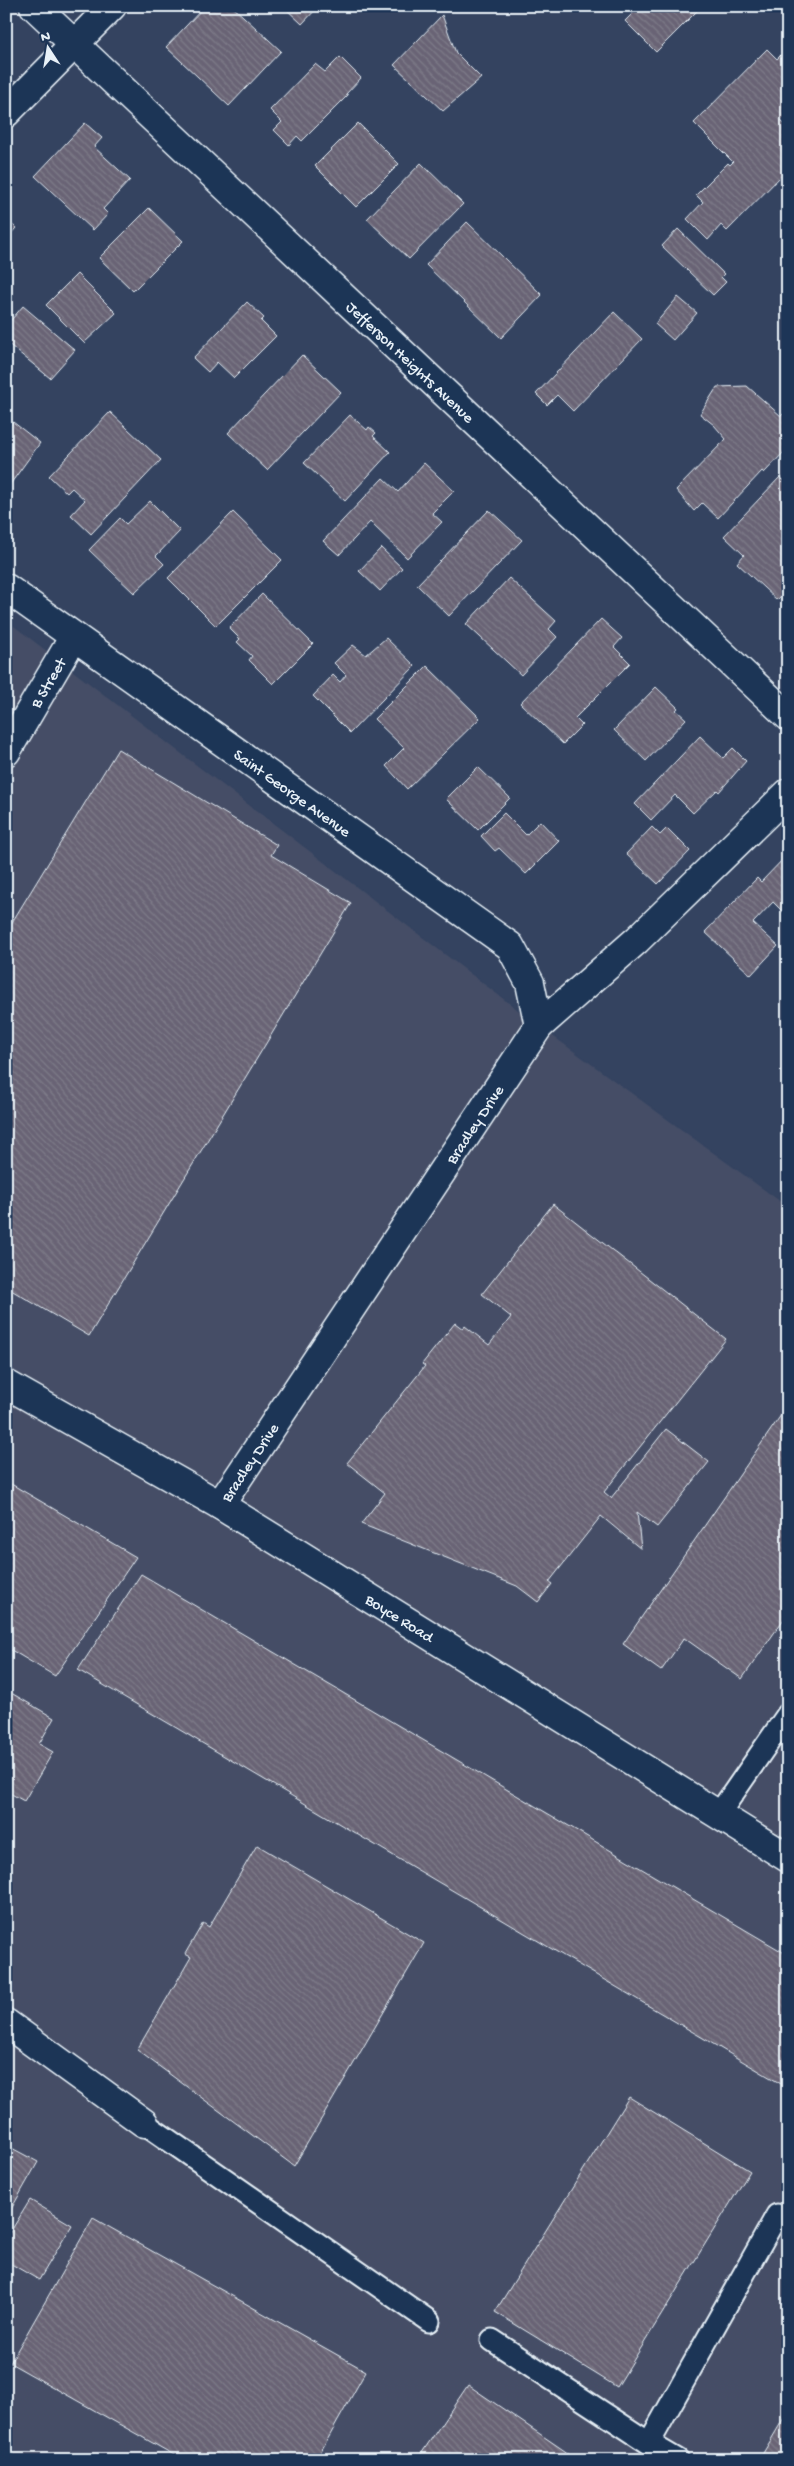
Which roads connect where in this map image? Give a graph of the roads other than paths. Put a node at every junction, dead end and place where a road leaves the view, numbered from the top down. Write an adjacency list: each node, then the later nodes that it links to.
1 (34, 6): 3 (street, Jefferson Heights Avenue)
2 (112, 6): 3 (street)
3 (73, 44): 4 (street); 7 (street, Jefferson Heights Avenue)
4 (6, 113)
5 (6, 588): 6 (street, Saint George Avenue)
6 (73, 638): 8 (street, B Street); 10 (street, Saint George Avenue)
7 (788, 716)
8 (6, 752)
9 (788, 794): 10 (street, Bradley Drive)
10 (539, 1026): 12 (street, Bradley Drive)
11 (6, 1384): 12 (street, Boyce Road)
12 (220, 1505): 14 (street, Boyce Road)
13 (788, 1714): 14 (lane)
14 (718, 1815): 15 (street, Boyce Road)
15 (788, 1858)
16 (6, 2023): 17 (street)
17 (144, 2123): 19 (lane)
18 (777, 2215): 21 (lane)
19 (429, 2321)
20 (492, 2340): 21 (lane)
21 (649, 2443): 22 (lane)
22 (678, 2460)

